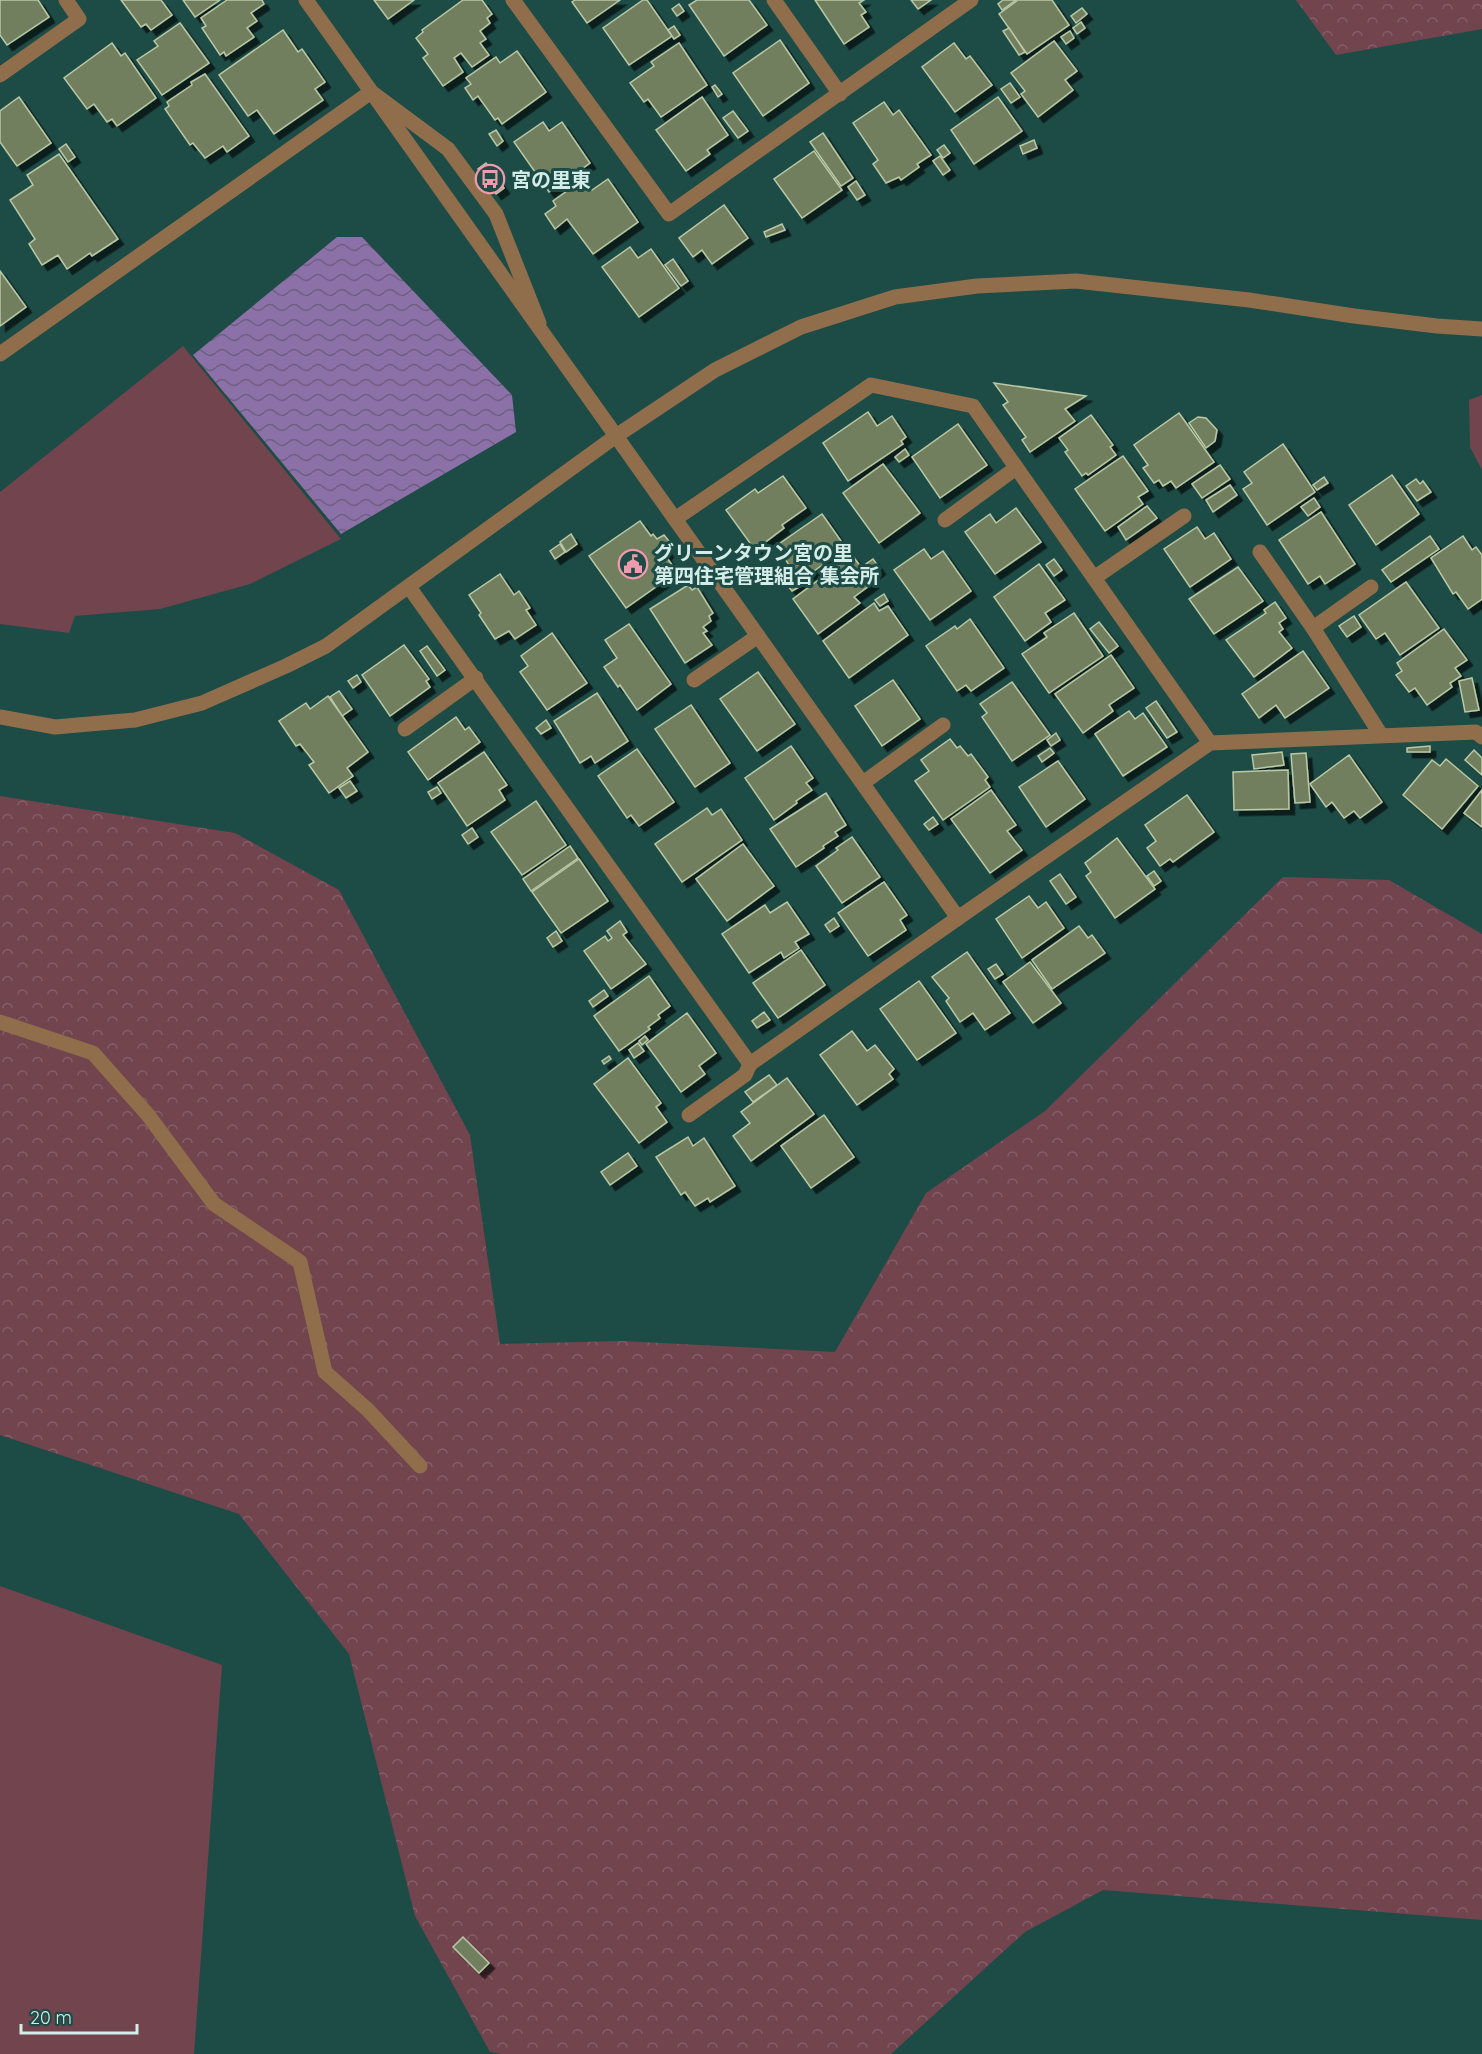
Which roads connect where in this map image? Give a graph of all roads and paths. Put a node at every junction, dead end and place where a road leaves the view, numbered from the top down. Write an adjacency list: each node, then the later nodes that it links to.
1 (66, 0): 6 (street)
2 (306, 0): 7 (street)
3 (513, 0): 8 (street)
4 (774, 0): 8 (street)
5 (971, 0): 8 (street)
6 (0, 75)
7 (371, 92): 10 (street); 10 (street); 11 (street)
8 (840, 94)
9 (1482, 329): 12 (street)
10 (543, 332): 12 (street)
11 (0, 354)
12 (616, 436): 15 (street); 19 (street)
13 (1016, 468): 15 (street); 16 (street); 18 (street)
14 (1184, 516): 18 (street)
15 (675, 519): 22 (street)
16 (945, 520)
17 (1260, 552): 21 (street)
18 (1094, 578): 30 (street)
19 (409, 587): 23 (street); 25 (street)
20 (1371, 587): 21 (street)
21 (1313, 628): 28 (street)
22 (758, 636): 24 (street); 31 (street)
23 (476, 678): 27 (street); 34 (street)
24 (694, 680)
25 (0, 717)
26 (943, 725): 31 (street)
27 (405, 729)
28 (1381, 735): 29 (street); 30 (street)
29 (1482, 737)
30 (1210, 743): 32 (street)
31 (863, 783): 32 (street)
32 (958, 918): 34 (street)
33 (0, 1022): 36 (street)
34 (750, 1064): 35 (street)
35 (689, 1116)
36 (420, 1466)

